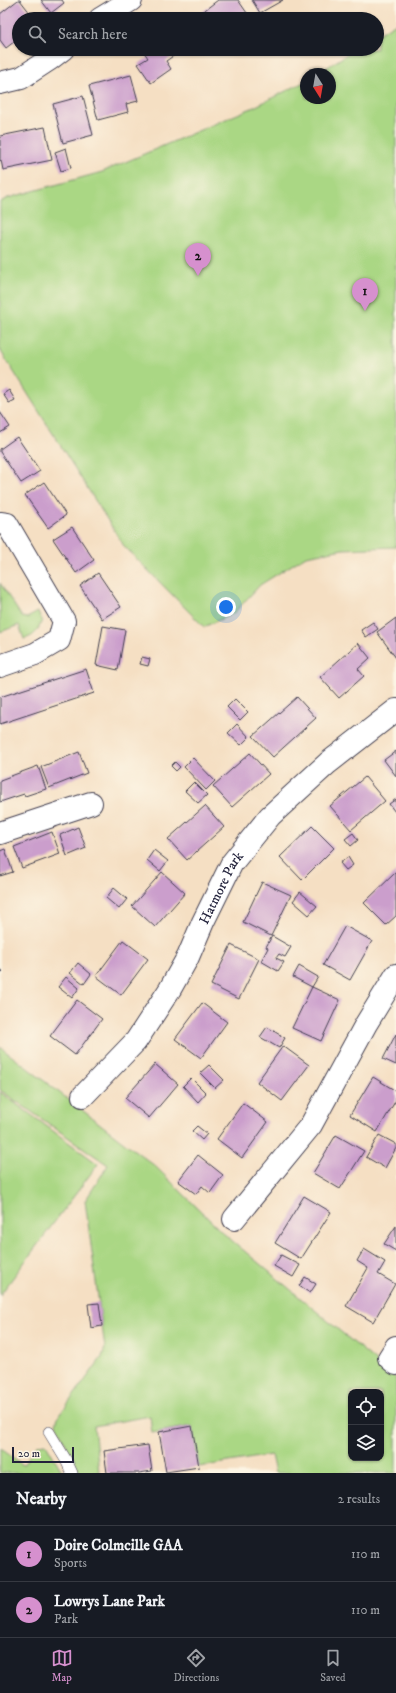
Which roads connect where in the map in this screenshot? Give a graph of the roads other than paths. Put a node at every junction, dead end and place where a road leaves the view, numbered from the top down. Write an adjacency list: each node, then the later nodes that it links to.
1 (131, 0): 2 (street)
2 (111, 12)
3 (54, 56): 4 (street)
4 (0, 83)
5 (0, 523): 6 (street)
6 (0, 666)
7 (396, 710): 11 (street, Hatmore Park)
8 (91, 803): 9 (street)
9 (0, 833)
10 (396, 975): 12 (street)
11 (83, 1096)
12 (234, 1219)
13 (396, 1347): 14 (street)
14 (396, 1364)
15 (49, 1432): 16 (lane)
16 (72, 1473)

